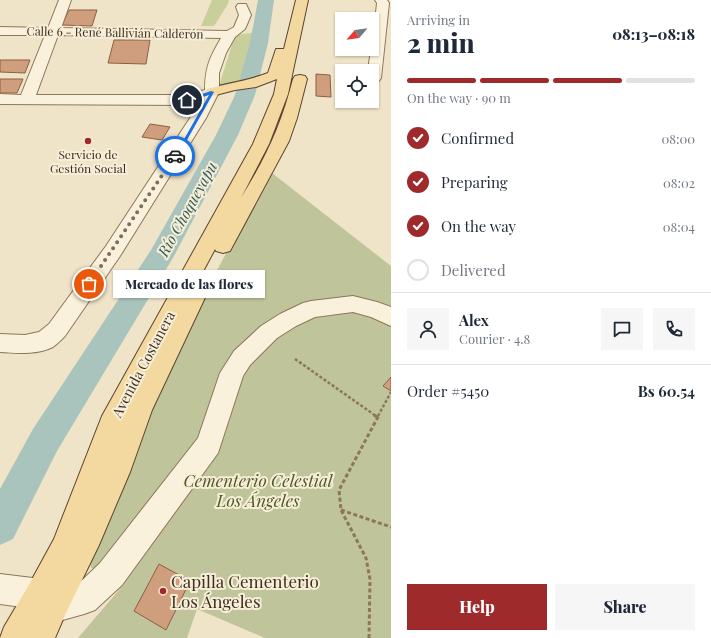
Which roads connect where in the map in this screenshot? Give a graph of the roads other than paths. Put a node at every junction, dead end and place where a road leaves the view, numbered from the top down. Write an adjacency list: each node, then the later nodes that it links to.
1 (65, 0): 8 (street)
2 (302, 0): 6 (main road, Avenida Costanera)
3 (314, 0): 17 (main road, Avenida Costanera)
4 (381, 0): 10 (street)
5 (243, 4): 9 (street)
6 (295, 27): 11 (main road); 17 (main road, Avenida Costanera)
7 (0, 30): 8 (street, Calle 6 - René Ballivián Calderón)
8 (54, 30): 9 (street, Calle 6 - René Ballivián Calderón); 13 (street)
9 (231, 34): 11 (street)
10 (376, 64)
11 (212, 92): 13 (street); 15 (street)
12 (0, 99): 13 (street)
13 (27, 99)
14 (391, 317): 17 (street)
15 (0, 343)
16 (0, 589): 17 (street)
17 (47, 601): 18 (main road, Avenida Costanera); 19 (main road, Avenida Costanera)
18 (15, 638)
19 (39, 638)

